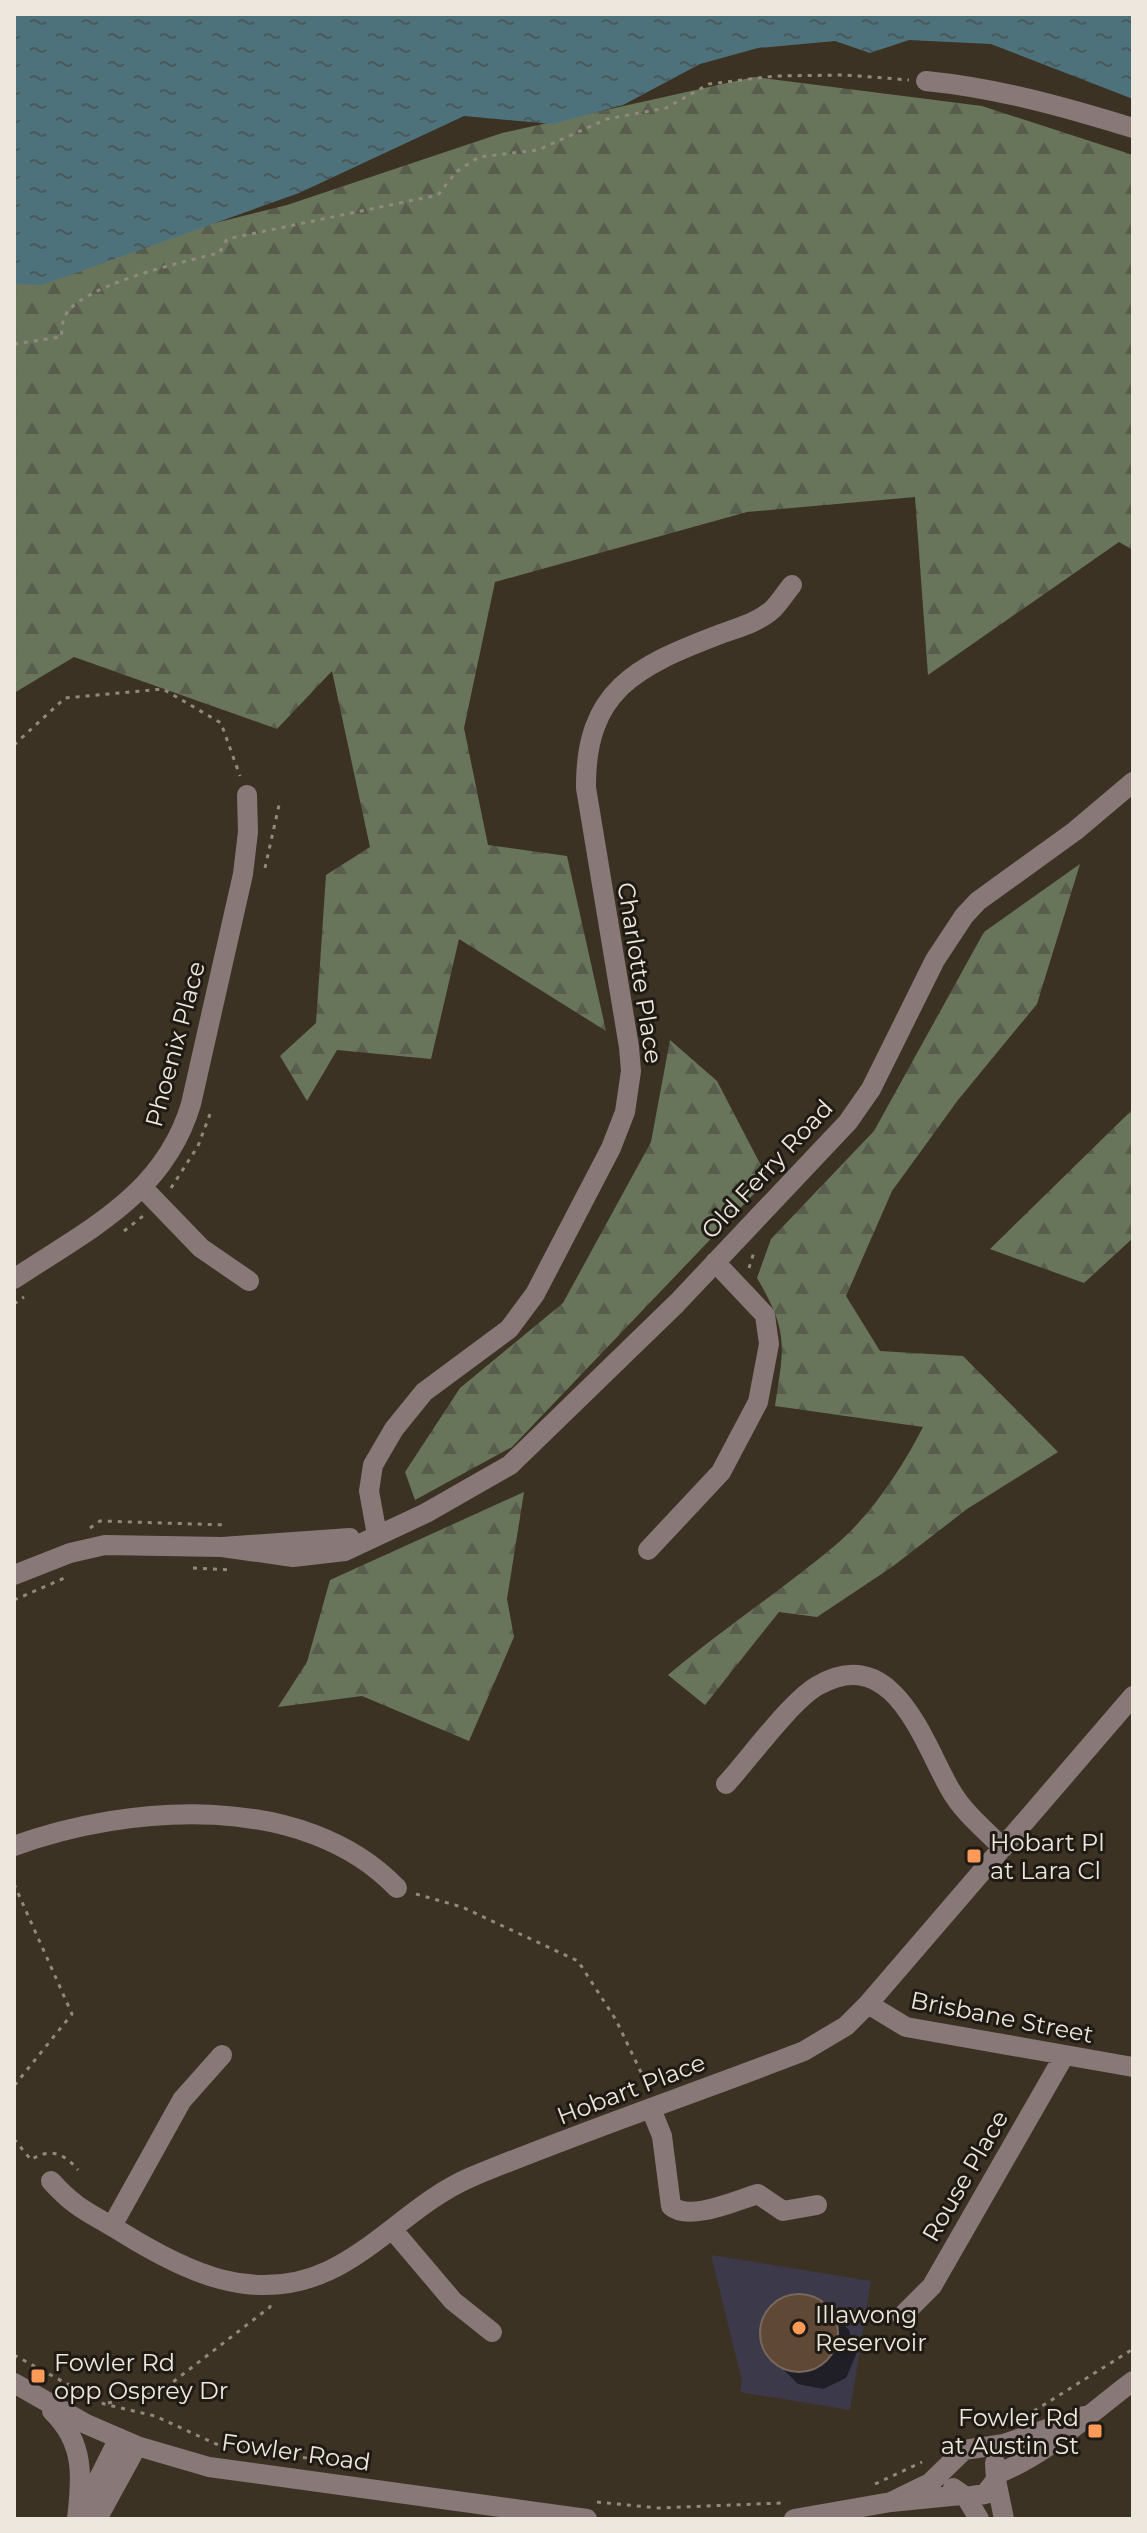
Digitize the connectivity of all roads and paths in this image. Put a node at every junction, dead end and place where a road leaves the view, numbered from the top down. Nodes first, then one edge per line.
1 (926, 81) joint
2 (1133, 128) edge
3 (14, 344) edge
4 (792, 585) dead end
5 (14, 745) edge
6 (1133, 782) edge
7 (247, 795) joint
8 (144, 1189) junction
9 (757, 1241) dead end
10 (715, 1262) junction
11 (14, 1279) edge
12 (249, 1281) dead end
13 (737, 1282) junction
14 (377, 1535) junction
15 (648, 1550) dead end
16 (184, 1566) dead end
17 (242, 1571) dead end
18 (74, 1572) dead end
19 (14, 1575) edge
20 (14, 1600) edge
21 (1133, 1696) edge
22 (726, 1784) dead end
23 (14, 1846) edge
24 (1003, 1848) junction
25 (14, 1884) edge
26 (397, 1888) joint
27 (868, 2004) junction
28 (222, 2055) dead end
29 (1064, 2056) junction
30 (1133, 2067) edge
31 (14, 2086) edge
32 (654, 2108) junction
33 (14, 2139) edge
34 (78, 2170) dead end
35 (51, 2181) dead end
36 (817, 2205) dead end
37 (112, 2226) junction
38 (392, 2229) junction
39 (270, 2285) junction
40 (902, 2316) dead end
41 (492, 2332) dead end
42 (1133, 2349) edge
43 (14, 2355) edge
44 (1133, 2381) edge
45 (14, 2383) edge
46 (43, 2403) junction
47 (104, 2404) junction
48 (1084, 2416) junction
49 (1026, 2417) dead end
50 (128, 2442) junction
51 (977, 2449) junction
52 (925, 2460) dead end
53 (951, 2462) junction
54 (365, 2467) dead end
55 (997, 2477) junction
56 (865, 2487) dead end
57 (964, 2496) junction
58 (891, 2502) junction
59 (588, 2510) edge
60 (790, 2511) edge
61 (78, 2519) edge
62 (97, 2519) edge
63 (979, 2519) edge
64 (1004, 2519) edge

1 - 2 street
1 - 3 path
4 - 14 street, Charlotte Place
5 - 7 path
6 - 10 street, Old Ferry Road
7 - 8 street, Phoenix Place
8 - 11 street, Phoenix Place
8 - 12 street
9 - 13 path
10 - 13 street
10 - 14 street, Old Ferry Road
13 - 15 street
14 - 19 street, Old Ferry Road
16 - 17 path
18 - 20 path
21 - 24 street, Hobart Place
22 - 24 street
23 - 26 street
24 - 27 street, Hobart Place
25 - 31 path
26 - 32 path
27 - 29 street, Brisbane Street
27 - 32 street, Hobart Place
28 - 37 street
29 - 30 street, Brisbane Street
29 - 40 street, Rouse Place
32 - 36 street
32 - 38 street, Hobart Place
33 - 34 path
35 - 37 street, Hobart Place
37 - 39 street, Hobart Place
38 - 39 street, Hobart Place
38 - 41 street
39 - 47 path
42 - 49 path
43 - 47 path
44 - 48 street
45 - 46 street, Fowler Road
46 - 50 street, Fowler Road
46 - 61 street
47 - 54 path
48 - 51 street
48 - 55 street
50 - 59 street, Fowler Road
50 - 61 street
50 - 62 street
51 - 53 street
51 - 55 street
52 - 56 path
53 - 57 street
53 - 58 street
55 - 57 street
55 - 64 street
57 - 58 street
57 - 63 street
58 - 60 street
59 - 60 path

